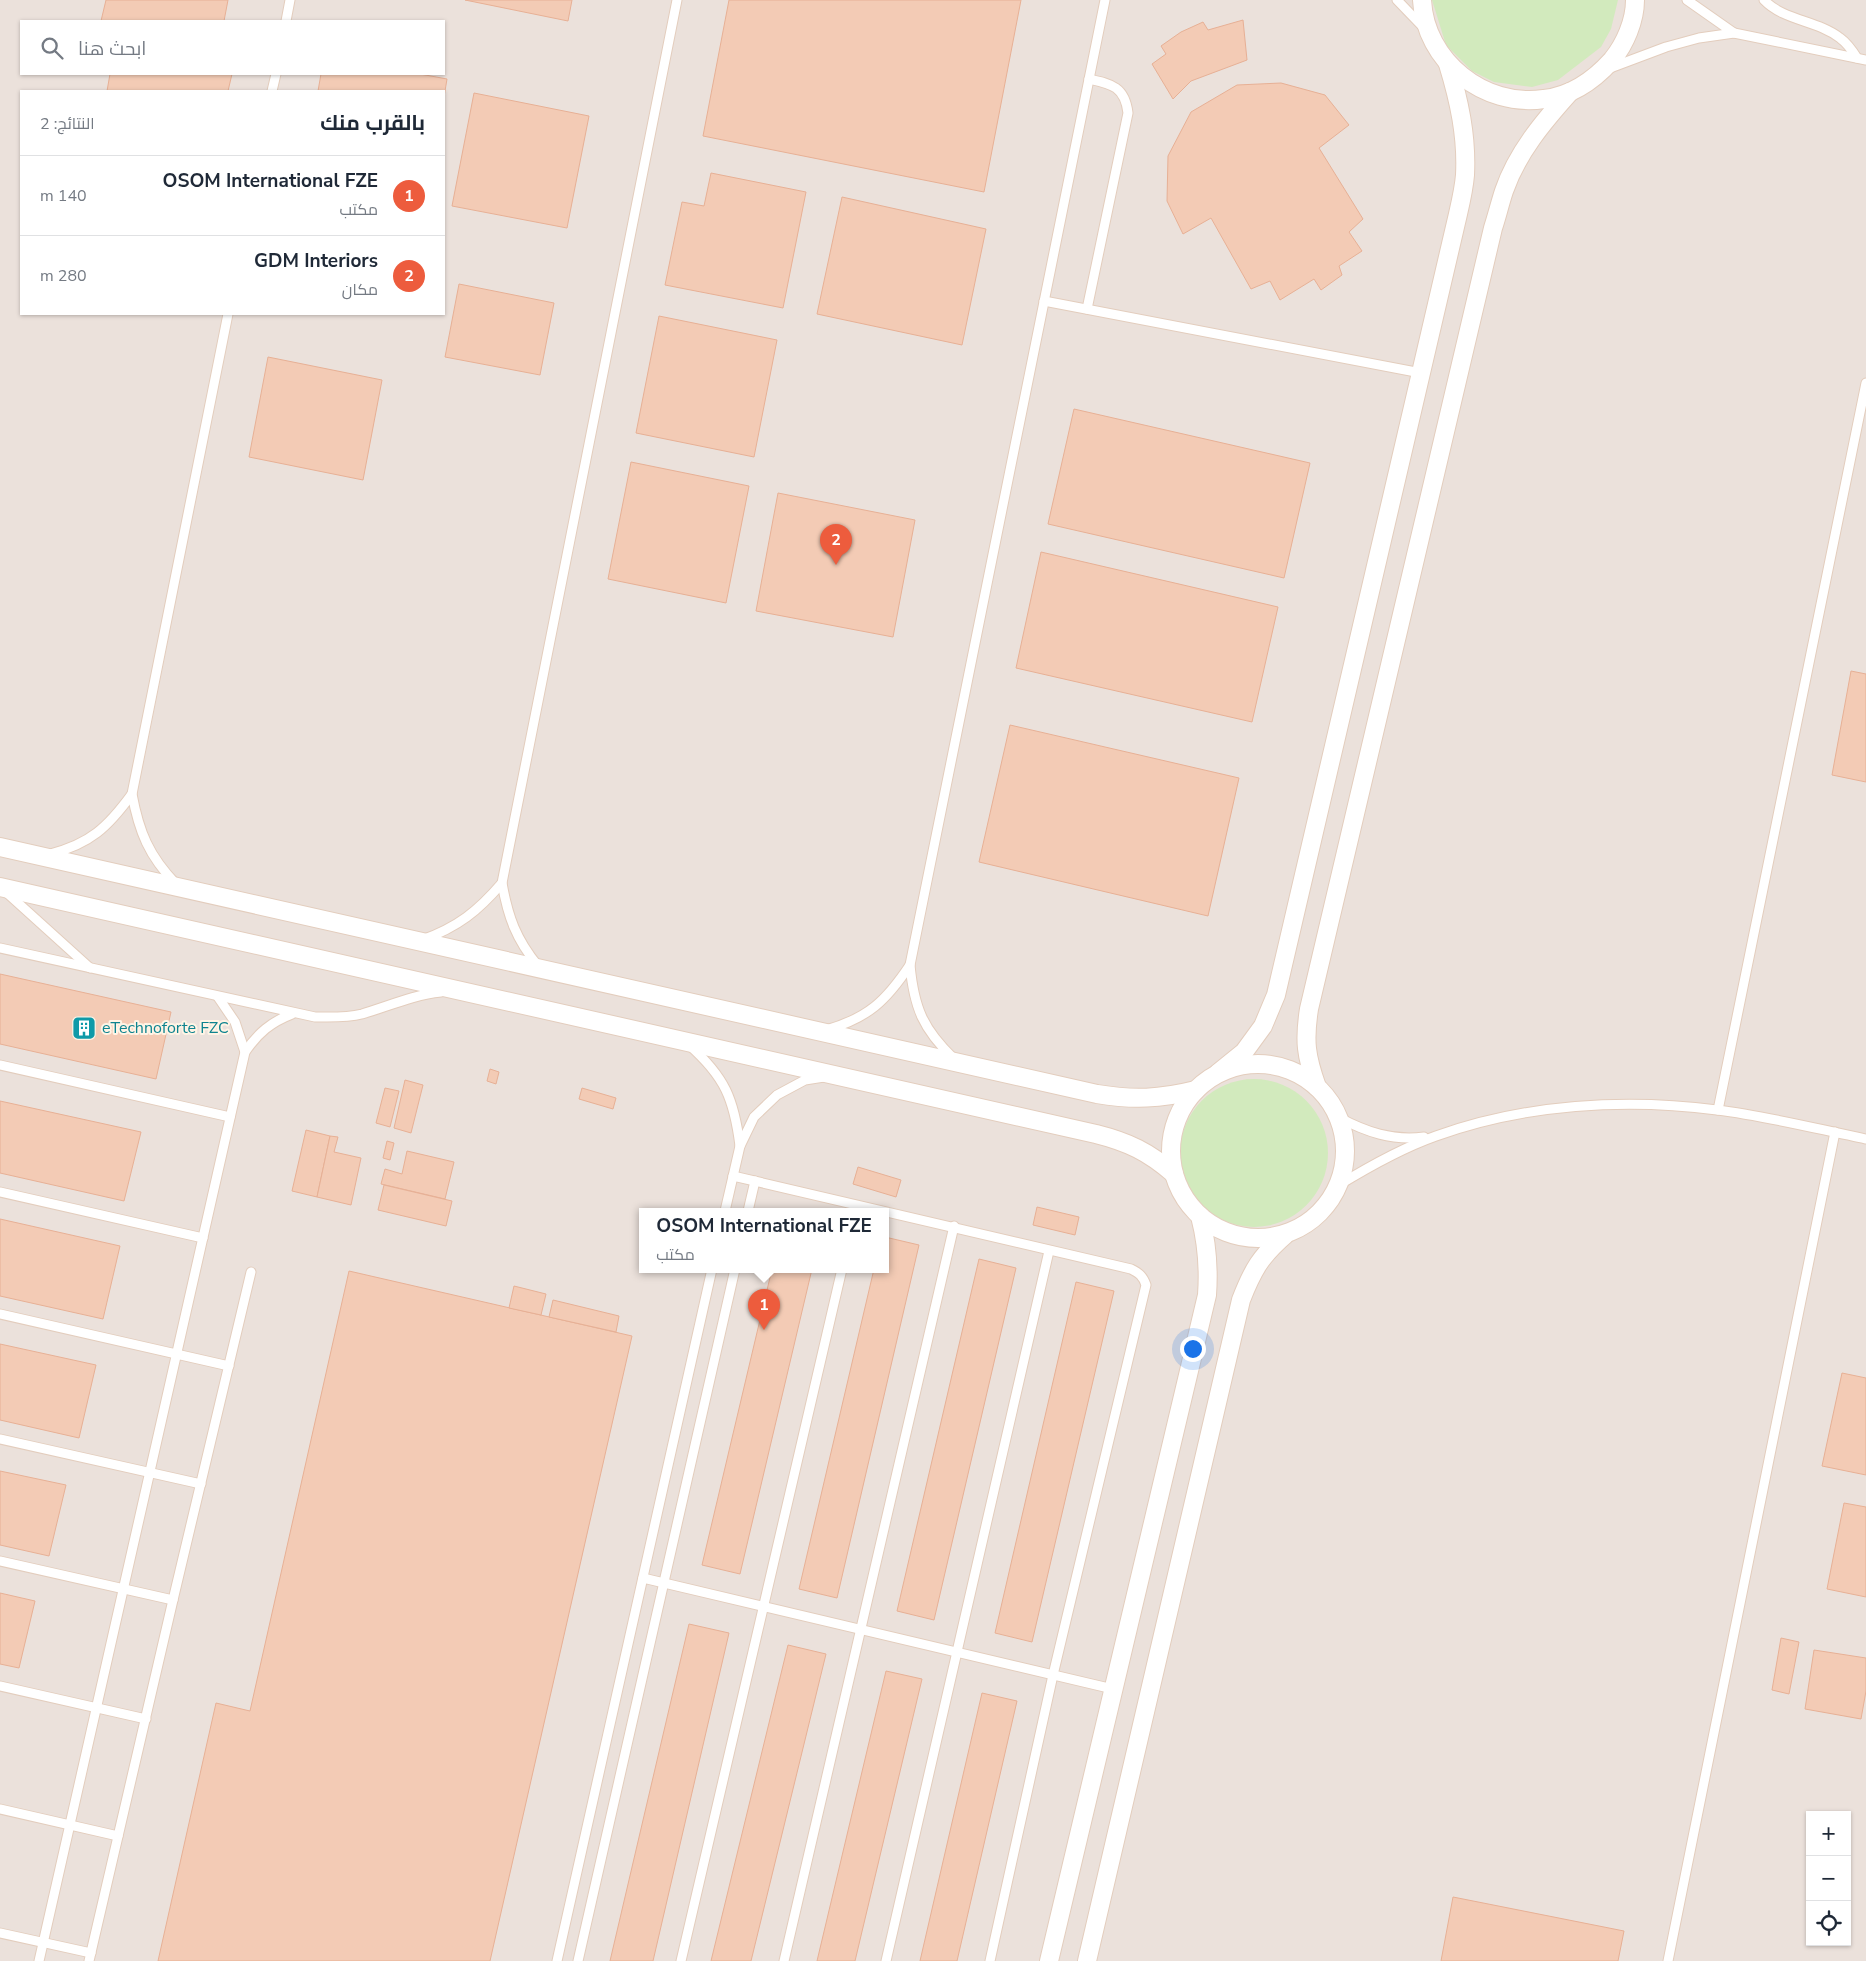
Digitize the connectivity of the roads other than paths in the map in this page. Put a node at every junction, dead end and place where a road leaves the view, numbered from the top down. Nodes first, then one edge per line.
1 (290, 0) edge
2 (677, 0) edge
3 (1105, 0) edge
4 (1398, 0) edge
5 (1422, 0) edge
6 (1635, 0) edge
7 (1687, 0) edge
8 (1764, 0) edge
9 (286, 20) edge
10 (1734, 33) junction
11 (1429, 34) junction
12 (1862, 59) edge
13 (1448, 64) junction
14 (1601, 72) junction
15 (276, 75) edge
16 (1089, 79) junction
17 (272, 90) edge
18 (1570, 92) junction
19 (1044, 301) junction
20 (1087, 309) junction
21 (228, 315) edge
22 (1421, 373) junction
23 (1866, 383) edge
24 (132, 794) junction
25 (0, 847) edge
26 (42, 857) junction
27 (502, 883) junction
28 (1, 887) edge
29 (179, 888) junction
30 (418, 941) junction
31 (0, 948) edge
32 (910, 965) junction
33 (91, 968) junction
34 (541, 969) junction
35 (459, 990) junction
36 (218, 997) junction
37 (292, 1014) junction
38 (818, 1032) junction
39 (683, 1040) junction
40 (245, 1052) junction
41 (959, 1063) junction
42 (0, 1065) edge
43 (1218, 1073) junction
44 (837, 1075) junction
45 (1317, 1087) junction
46 (1196, 1090) junction
47 (1718, 1110) junction
48 (230, 1117) junction
49 (1338, 1117) junction
50 (1835, 1132) junction
51 (1437, 1136) junction
52 (1866, 1139) edge
53 (740, 1146) junction
54 (1174, 1174) junction
55 (733, 1176) junction
56 (755, 1181) junction
57 (1339, 1185) junction
58 (0, 1192) edge
59 (726, 1208) edge
60 (749, 1208) edge
61 (857, 1208) edge
62 (889, 1214) edge
63 (1200, 1216) junction
64 (954, 1226) junction
65 (1285, 1235) junction
66 (203, 1238) junction
67 (1050, 1250) junction
68 (252, 1272) dead end
69 (711, 1273) edge
70 (734, 1273) edge
71 (841, 1273) edge
72 (0, 1314) edge
73 (177, 1354) junction
74 (229, 1366) junction
75 (0, 1439) edge
76 (150, 1473) junction
77 (202, 1484) junction
78 (0, 1562) edge
79 (642, 1578) junction
80 (663, 1583) junction
81 (124, 1589) junction
82 (172, 1600) junction
83 (764, 1607) junction
84 (861, 1630) junction
85 (957, 1652) junction
86 (1052, 1675) junction
87 (0, 1686) edge
88 (1113, 1690) junction
89 (97, 1708) junction
90 (146, 1719) junction
91 (0, 1810) edge
92 (70, 1825) junction
93 (118, 1836) junction
94 (0, 1933) edge
95 (44, 1943) junction
96 (90, 1957) edge
97 (40, 1961) edge
98 (557, 1961) edge
99 (578, 1961) edge
100 (681, 1961) edge
101 (784, 1961) edge
102 (886, 1961) edge
103 (990, 1961) edge
104 (1049, 1961) edge
105 (1087, 1961) edge
106 (1668, 1961) edge

1 - 9 lane
2 - 27 lane
3 - 16 lane
4 - 11 lane
5 - 11 street
6 - 14 street
7 - 10 lane
8 - 12 lane
10 - 12 lane
10 - 14 lane
11 - 13 street
13 - 18 street
13 - 22 street
14 - 18 street
15 - 17 lane
16 - 19 lane
16 - 20 lane
18 - 45 street
19 - 20 lane
19 - 32 lane
20 - 22 lane
21 - 24 lane
22 - 43 street
23 - 47 lane
24 - 26 lane
24 - 29 lane
25 - 26 street
26 - 29 street
27 - 30 lane
27 - 34 lane
28 - 33 lane
28 - 35 street
29 - 30 street
30 - 34 street
31 - 33 lane
32 - 38 lane
32 - 41 lane
33 - 36 lane
34 - 38 street
35 - 37 lane
35 - 39 street
36 - 37 lane
36 - 40 lane
37 - 40 lane
38 - 41 street
39 - 44 street
39 - 53 lane
40 - 48 lane
41 - 46 street
42 - 48 lane
43 - 45 street
43 - 46 street
44 - 53 lane
44 - 54 street
45 - 49 street
46 - 54 street
47 - 50 lane
47 - 51 lane
48 - 66 lane
49 - 51 lane
49 - 57 street
50 - 52 lane
50 - 106 lane
51 - 57 lane
53 - 55 lane
54 - 63 street
55 - 56 lane
55 - 59 lane
56 - 60 lane
56 - 61 lane
57 - 65 street
58 - 66 lane
62 - 64 lane
63 - 65 street
63 - 88 street
64 - 67 lane
64 - 84 lane
65 - 105 street
66 - 73 lane
67 - 85 lane
67 - 86 lane
68 - 74 lane
69 - 79 lane
70 - 80 lane
71 - 83 lane
72 - 73 lane
73 - 74 lane
73 - 76 lane
74 - 77 lane
75 - 76 lane
76 - 77 lane
76 - 81 lane
77 - 82 lane
78 - 81 lane
79 - 80 lane
79 - 98 lane
80 - 83 lane
80 - 99 lane
81 - 82 lane
81 - 89 lane
82 - 90 lane
83 - 84 lane
83 - 100 lane
84 - 85 lane
84 - 101 lane
85 - 86 lane
85 - 102 lane
86 - 88 lane
86 - 103 lane
87 - 89 lane
88 - 104 street
89 - 90 lane
89 - 92 lane
90 - 93 lane
91 - 92 lane
92 - 93 lane
92 - 95 lane
93 - 96 lane
94 - 95 lane
95 - 96 lane
95 - 97 lane

